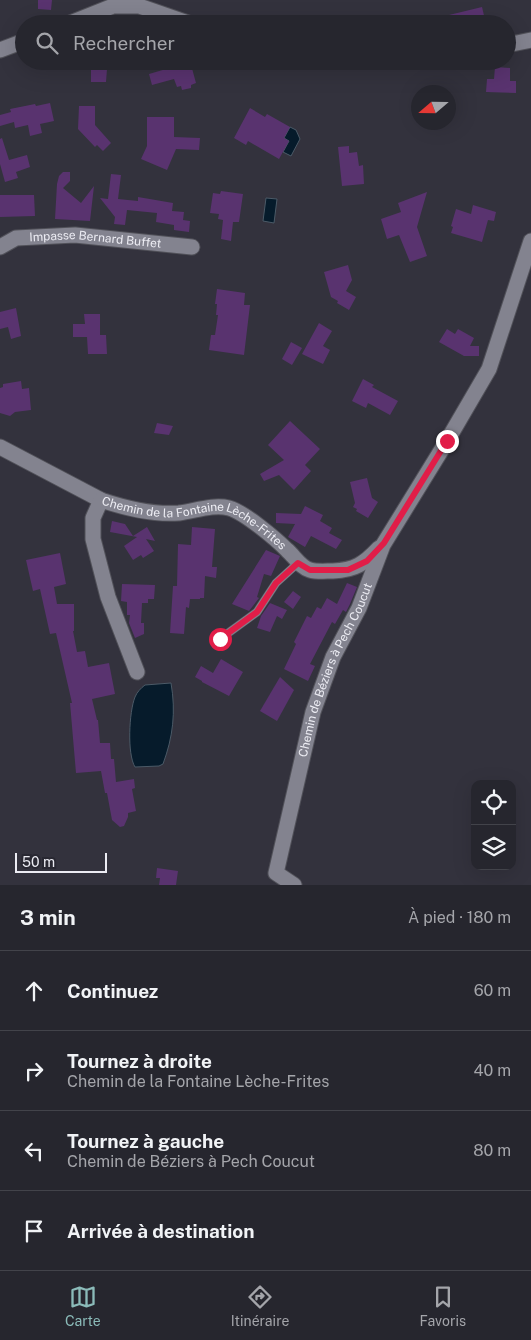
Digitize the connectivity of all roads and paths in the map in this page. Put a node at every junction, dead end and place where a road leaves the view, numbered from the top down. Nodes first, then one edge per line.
1 (90, 15) edge
2 (165, 15) edge
3 (531, 40) edge
4 (516, 43) edge
5 (15, 44) edge
6 (0, 50) edge
7 (531, 242) edge
8 (0, 247) edge
9 (192, 247) dead end
10 (0, 447) edge
11 (100, 500) junction
12 (383, 545) junction
13 (298, 563) junction
14 (220, 639) dead end
15 (137, 672) dead end
16 (294, 885) edge

1 - 2 street
3 - 4 street
5 - 6 street
7 - 12 street, Chemin de Béziers à Pech Coucut
8 - 9 street, Impasse Bernard Buffet
10 - 11 street, Chemin de la Fontaine Lèche-Frites
11 - 13 street, Chemin de la Fontaine Lèche-Frites
11 - 15 street
12 - 13 street, Chemin de la Fontaine Lèche-Frites
12 - 16 street, Chemin de Béziers à Pech Coucut
13 - 14 lane

